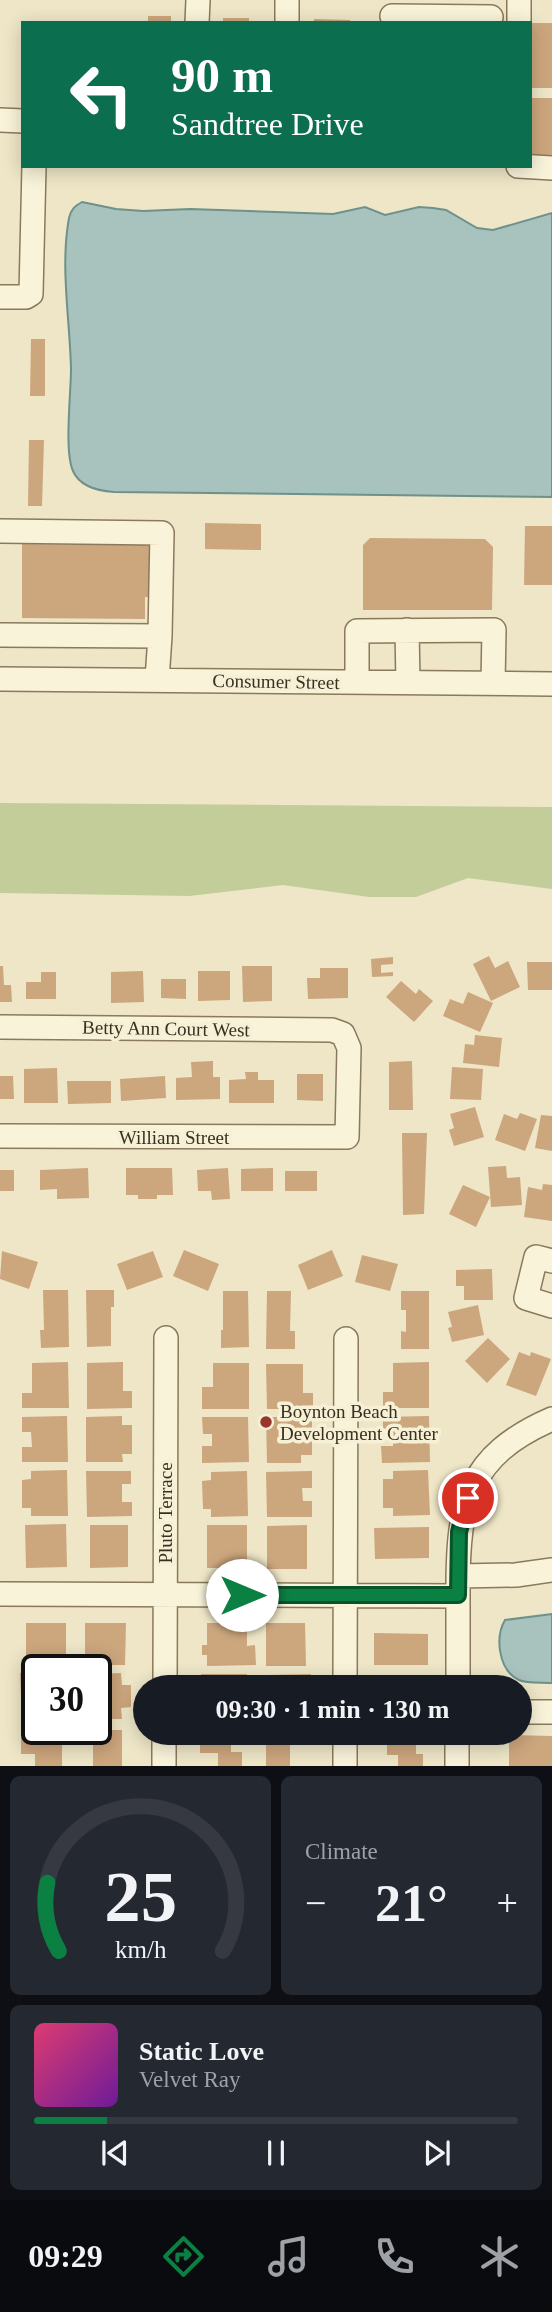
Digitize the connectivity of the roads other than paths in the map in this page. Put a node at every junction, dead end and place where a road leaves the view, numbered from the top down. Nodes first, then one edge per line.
1 (198, 0) edge
2 (287, 0) edge
3 (519, 0) edge
4 (533, 0) edge
5 (392, 13) edge
6 (491, 17) dead end
7 (197, 21) edge
8 (287, 21) edge
9 (519, 21) edge
10 (0, 120) edge
11 (21, 121) edge
12 (532, 166) edge
13 (552, 167) edge
14 (34, 168) edge
15 (0, 297) edge
16 (0, 531) edge
17 (407, 630) junction
18 (0, 635) edge
19 (160, 636) junction
20 (0, 678) edge
21 (157, 680) junction
22 (357, 682) junction
23 (408, 682) junction
24 (493, 683) junction
25 (552, 684) edge
26 (0, 1027) edge
27 (0, 1136) edge
28 (347, 1137) joint
29 (552, 1261) edge
30 (552, 1306) edge
31 (166, 1338) dead end
32 (346, 1339) dead end
33 (552, 1419) edge
34 (552, 1570) edge
35 (458, 1586) junction
36 (0, 1594) edge
37 (165, 1594) junction
38 (345, 1595) junction
39 (165, 1675) edge
40 (345, 1675) edge
41 (457, 1675) edge
42 (532, 1712) edge
43 (552, 1712) edge
44 (164, 1745) edge
45 (345, 1745) edge
46 (457, 1745) edge
47 (164, 1766) edge
48 (345, 1766) edge
49 (457, 1766) edge

1 - 7 street
2 - 8 street
3 - 4 street
3 - 9 street
5 - 6 street
10 - 11 street
12 - 13 street
14 - 15 street
16 - 19 street
17 - 22 street
17 - 23 street
17 - 24 street
18 - 19 street
19 - 21 street
20 - 21 street, Consumer Street
21 - 22 street, Consumer Street
22 - 23 street, Consumer Street
23 - 24 street, Consumer Street
24 - 25 street, Consumer Street
26 - 28 street, Betty Ann Court West
27 - 28 street, William Street
29 - 30 street
31 - 37 street, Pluto Terrace
32 - 38 street
33 - 35 street
34 - 35 street
35 - 38 street
35 - 41 street
36 - 37 street
37 - 38 street
37 - 39 street, Pluto Terrace
38 - 40 street
42 - 43 street
44 - 47 street
45 - 48 street
46 - 49 street

